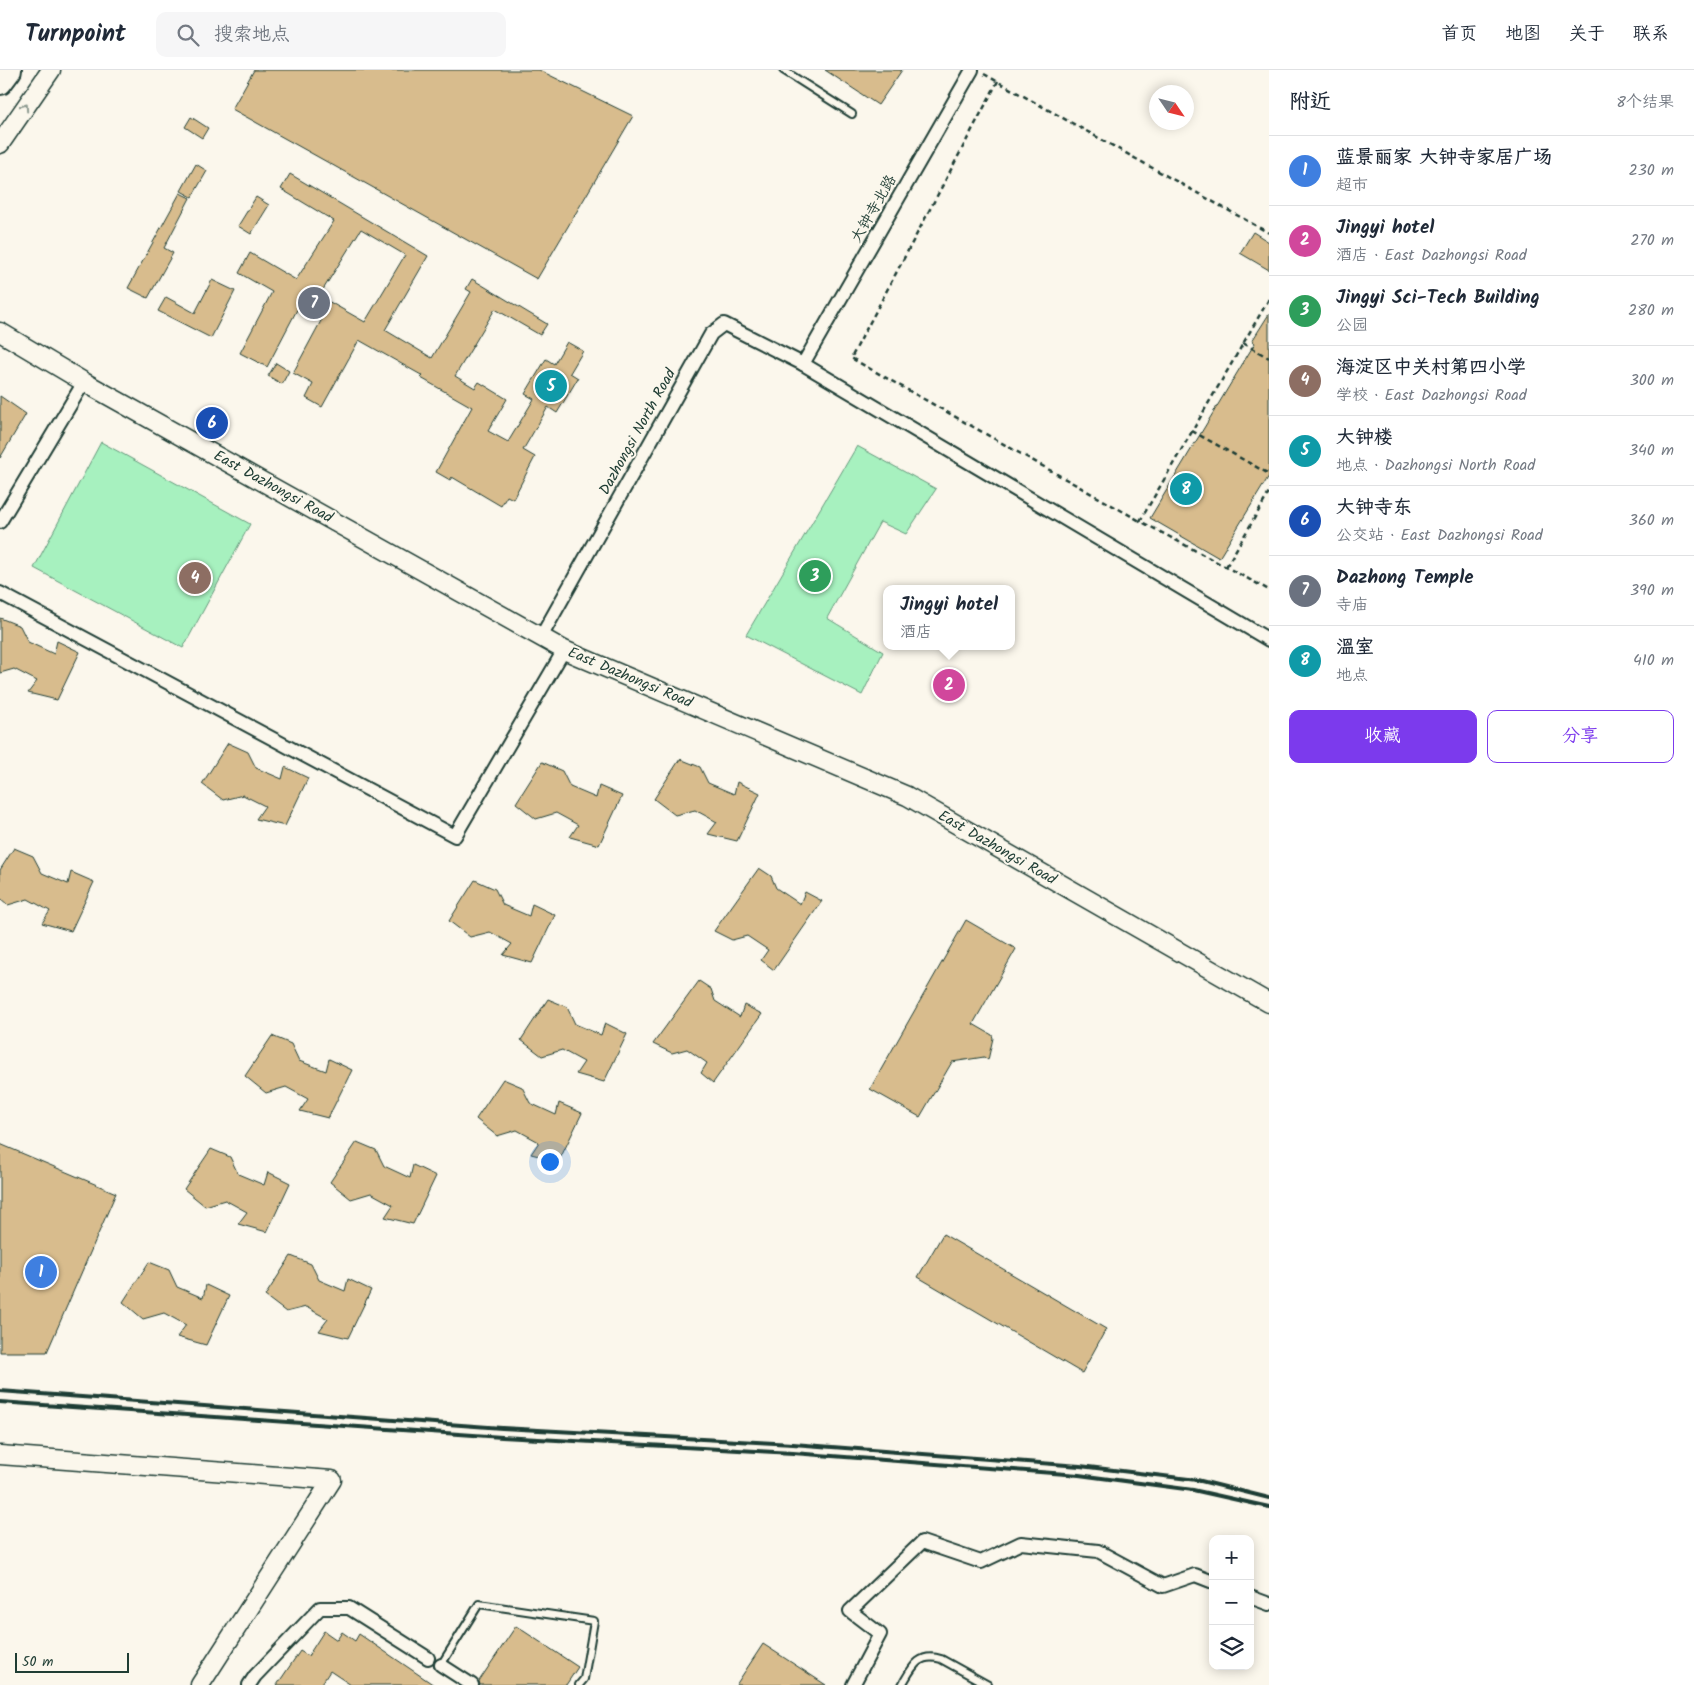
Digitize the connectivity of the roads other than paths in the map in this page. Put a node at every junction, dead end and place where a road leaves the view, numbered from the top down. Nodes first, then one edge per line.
1 (9, 70) edge
2 (51, 70) edge
3 (784, 70) edge
4 (972, 70) edge
5 (0, 82) edge
6 (852, 114) dead end
7 (5, 124) edge
8 (0, 144) edge
9 (0, 332) edge
10 (803, 364) junction
11 (84, 382) junction
12 (0, 522) edge
13 (0, 593) edge
14 (541, 637) junction
15 (1269, 640) edge
16 (564, 650) junction
17 (1269, 1003) edge
18 (0, 1455) edge
19 (1209, 1580) edge
20 (1254, 1598) edge
21 (1269, 1604) edge
22 (428, 1658) dead end
23 (440, 1665) joint
24 (200, 1685) edge
25 (249, 1685) edge
26 (472, 1685) edge
27 (579, 1685) edge
28 (853, 1685) edge
29 (902, 1685) edge
30 (988, 1685) edge

1 - 5 highway
7 -> 2 street
3 - 6 lane
4 - 10 street, 大钟寺北路
7 - 8 street
9 - 11 street, East Dazhongsi Road
10 - 14 street, Dazhongsi North Road
10 - 15 street
11 - 12 street
11 - 14 street, East Dazhongsi Road
13 - 16 street
14 - 16 street, East Dazhongsi Road
16 - 17 street, East Dazhongsi Road
18 - 24 street
19 - 28 street
20 - 21 street
22 - 25 street
23 - 26 street
23 - 27 lane
29 - 30 lane

